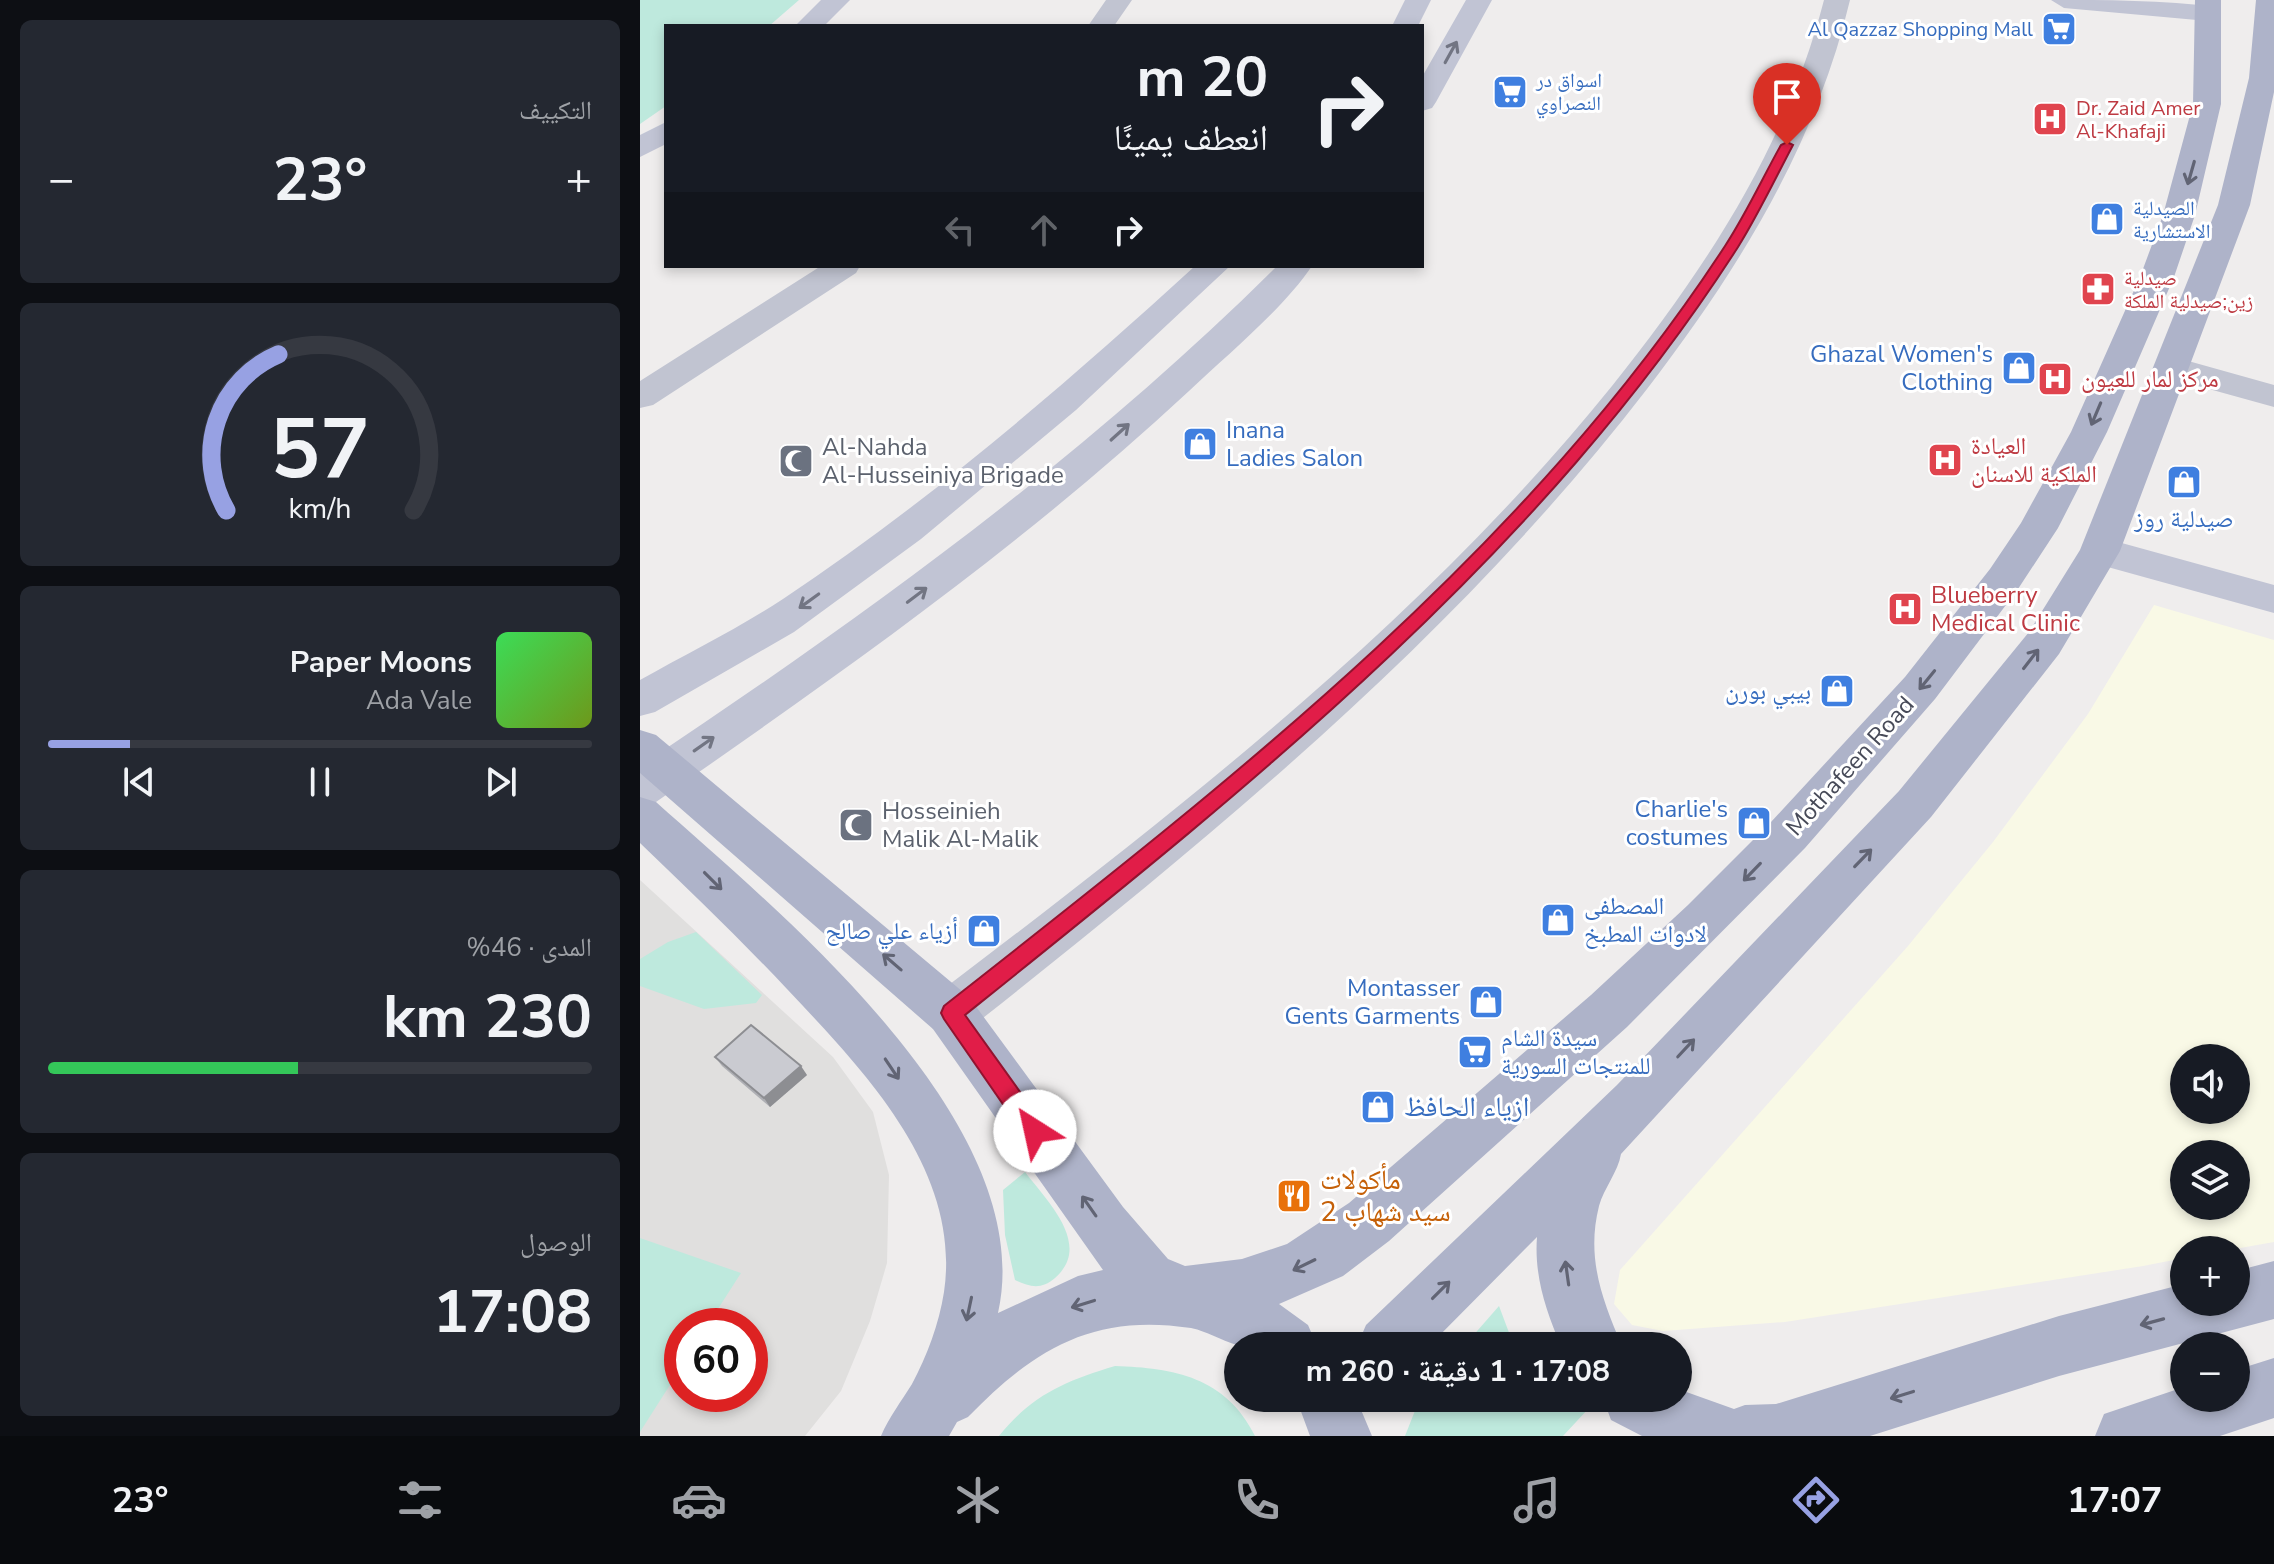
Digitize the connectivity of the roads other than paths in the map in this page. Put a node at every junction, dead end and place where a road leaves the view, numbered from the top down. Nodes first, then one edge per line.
1 (837, 0) edge
2 (1119, 0) edge
3 (1418, 0) edge
4 (1479, 0) edge
5 (1837, 0) edge
6 (2064, 0) edge
7 (2249, 6) edge
8 (810, 24) edge
9 (1102, 24) edge
10 (1406, 24) edge
11 (1424, 98) edge
12 (664, 132) edge
13 (640, 148) edge
14 (841, 268) edge
15 (1212, 268) edge
16 (1294, 268) edge
17 (1151, 326) junction
18 (1213, 349) junction
19 (2174, 368) junction
20 (2274, 396) edge
21 (640, 397) edge
22 (2100, 551) junction
23 (2274, 599) edge
24 (640, 700) edge
25 (649, 769) edge
26 (640, 815) edge
27 (951, 1013) junction
28 (1636, 1102) junction
29 (2274, 1290) edge
30 (1184, 1295) junction
31 (2250, 1296) edge
32 (2174, 1316) edge
33 (1267, 1332) edge
34 (1401, 1332) edge
35 (1584, 1332) edge
36 (2274, 1388) edge
37 (1332, 1412) edge
38 (1349, 1412) edge
39 (1659, 1412) edge
40 (1820, 1424) edge
41 (917, 1432) edge
42 (1343, 1436) edge
43 (1724, 1436) edge
44 (1745, 1436) edge
45 (2126, 1436) edge

1 - 8 street
2 - 9 street
3 - 10 street
11 -> 4 street
5 - 27 street
6 - 7 street
7 - 19 main road
7 -> 30 main road, Mothafeen Road
12 - 13 street
14 - 21 street
15 - 17 street
16 - 18 street
17 - 18 street
17 -> 24 street
25 -> 18 street
19 - 20 street
19 - 22 main road
22 - 23 street
28 -> 22 main road
27 -> 25 main road
26 -> 41 main road
30 -> 27 main road
34 -> 28 main road
35 -> 28 main road
29 - 31 main road
30 - 33 main road
30 -> 41 main road
32 -> 40 main road
36 - 45 main road
37 - 42 main road
38 - 42 main road
39 - 43 main road
40 - 44 main road

